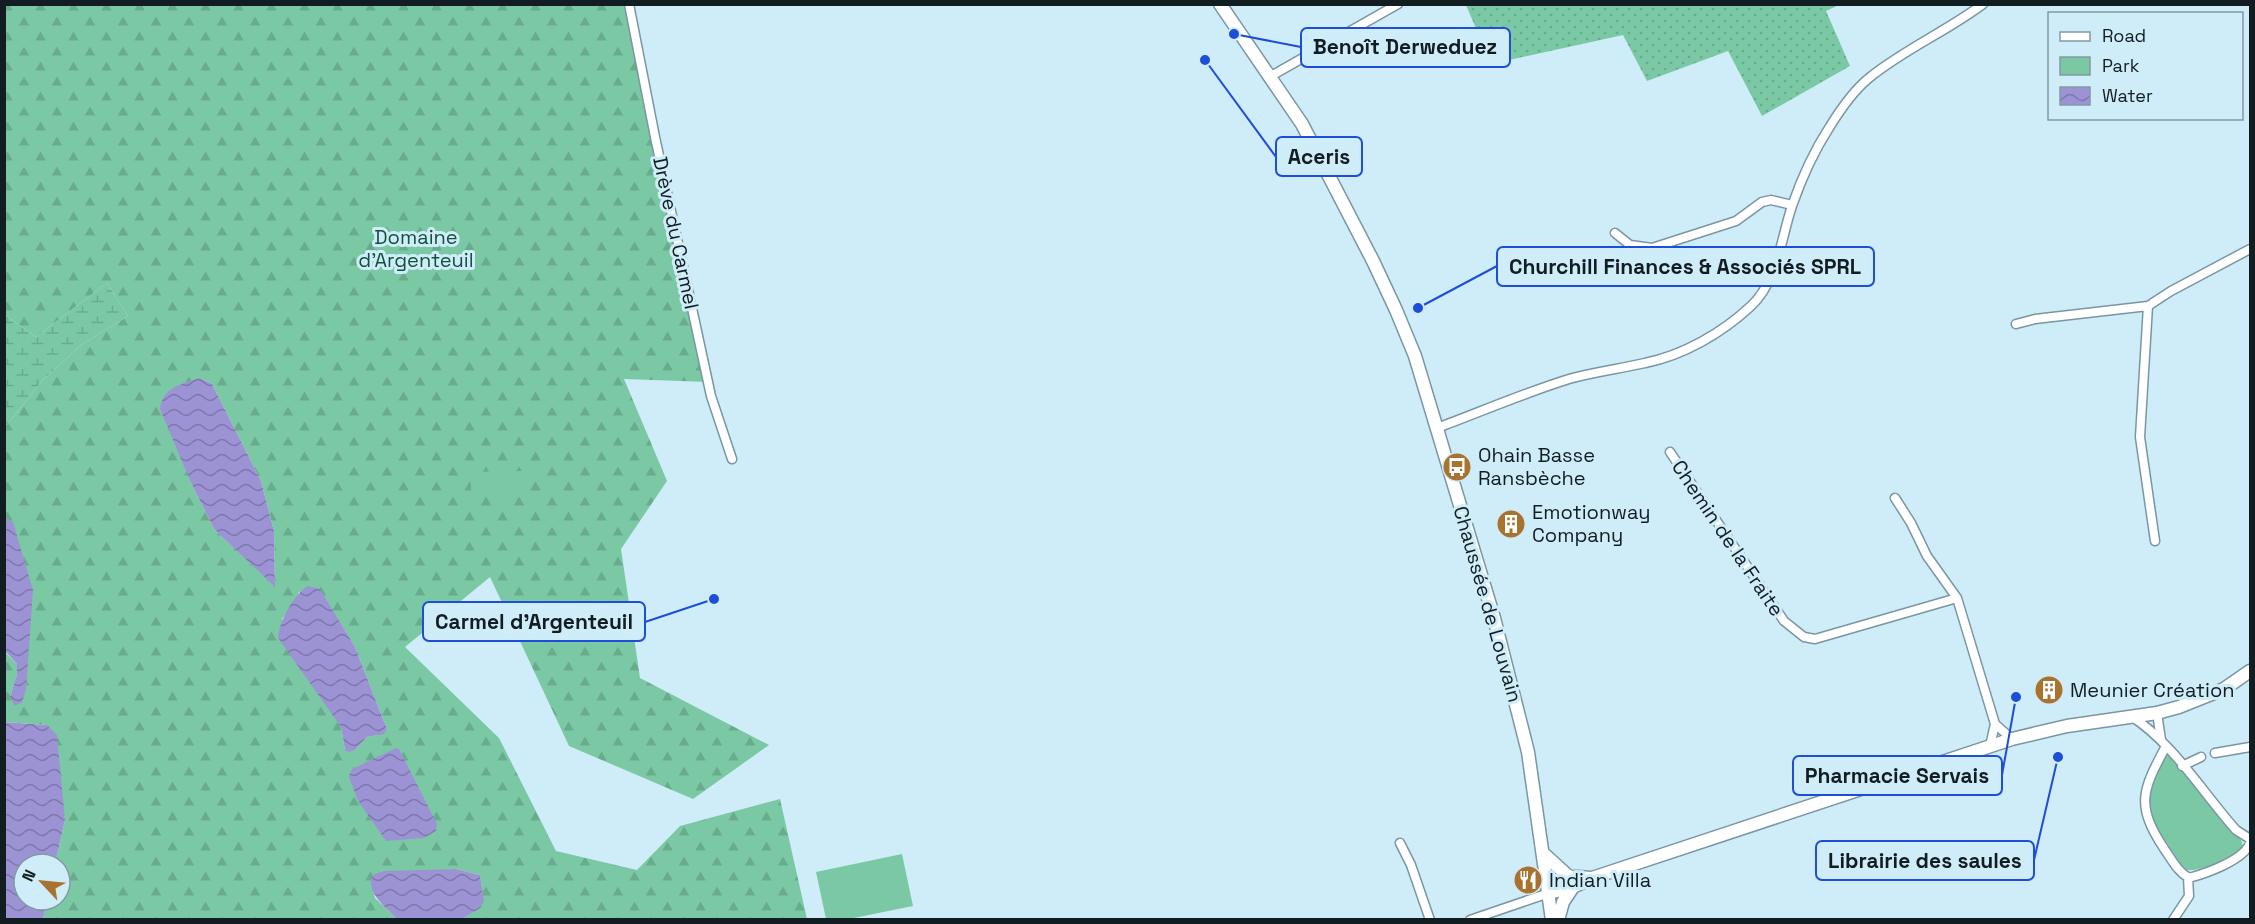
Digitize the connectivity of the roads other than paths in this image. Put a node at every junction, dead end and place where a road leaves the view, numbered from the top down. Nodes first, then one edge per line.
1 (629, 4) edge
2 (1220, 4) edge
3 (1398, 4) edge
4 (1983, 4) edge
5 (1271, 76) junction
6 (1792, 205) junction
7 (1615, 233) dead end
8 (2250, 249) edge
9 (2148, 306) junction
10 (2016, 324) dead end
11 (1437, 428) junction
12 (1670, 452) dead end
13 (732, 459) dead end
14 (1895, 498) dead end
15 (2155, 541) dead end
16 (1957, 598) junction
17 (2250, 671) edge
18 (2157, 712) junction
19 (2131, 716) junction
20 (1995, 724) junction
21 (2012, 739) junction
22 (2163, 743) junction
23 (1990, 746) junction
24 (2250, 747) edge
25 (2215, 753) dead end
26 (2201, 757) dead end
27 (2182, 766) junction
28 (2250, 841) edge
29 (1400, 843) dead end
30 (1544, 854) junction
31 (2188, 877) junction
32 (1570, 881) junction
33 (1549, 893) junction
34 (1430, 920) edge
35 (1470, 920) edge
36 (1552, 920) edge
37 (1558, 920) edge
38 (2173, 920) edge

1 - 13 street, Drève du Carmel
2 - 5 main road, Chaussée de Louvain
3 - 5 street
4 - 6 street
5 - 11 main road, Chaussée de Louvain
6 - 7 street
6 - 11 street
8 - 9 street
9 - 10 street
9 - 15 street
11 - 30 main road, Chaussée de Louvain
12 - 16 street, Chemin de la Fraite
14 - 16 street
16 - 20 street
17 - 18 main road
18 - 19 main road
18 - 22 street
19 - 21 main road
19 - 22 street
20 - 21 street
20 - 23 street
21 - 23 main road
22 - 27 street
22 - 31 street
23 - 32 main road
24 - 25 street
26 - 27 street
27 - 28 street
28 - 31 street
29 - 34 street
30 - 32 main road
30 - 33 main road, Chaussée de Louvain
31 - 38 street
32 - 33 main road
32 - 37 main road
33 - 35 street
33 - 36 main road, Chaussée de Louvain

